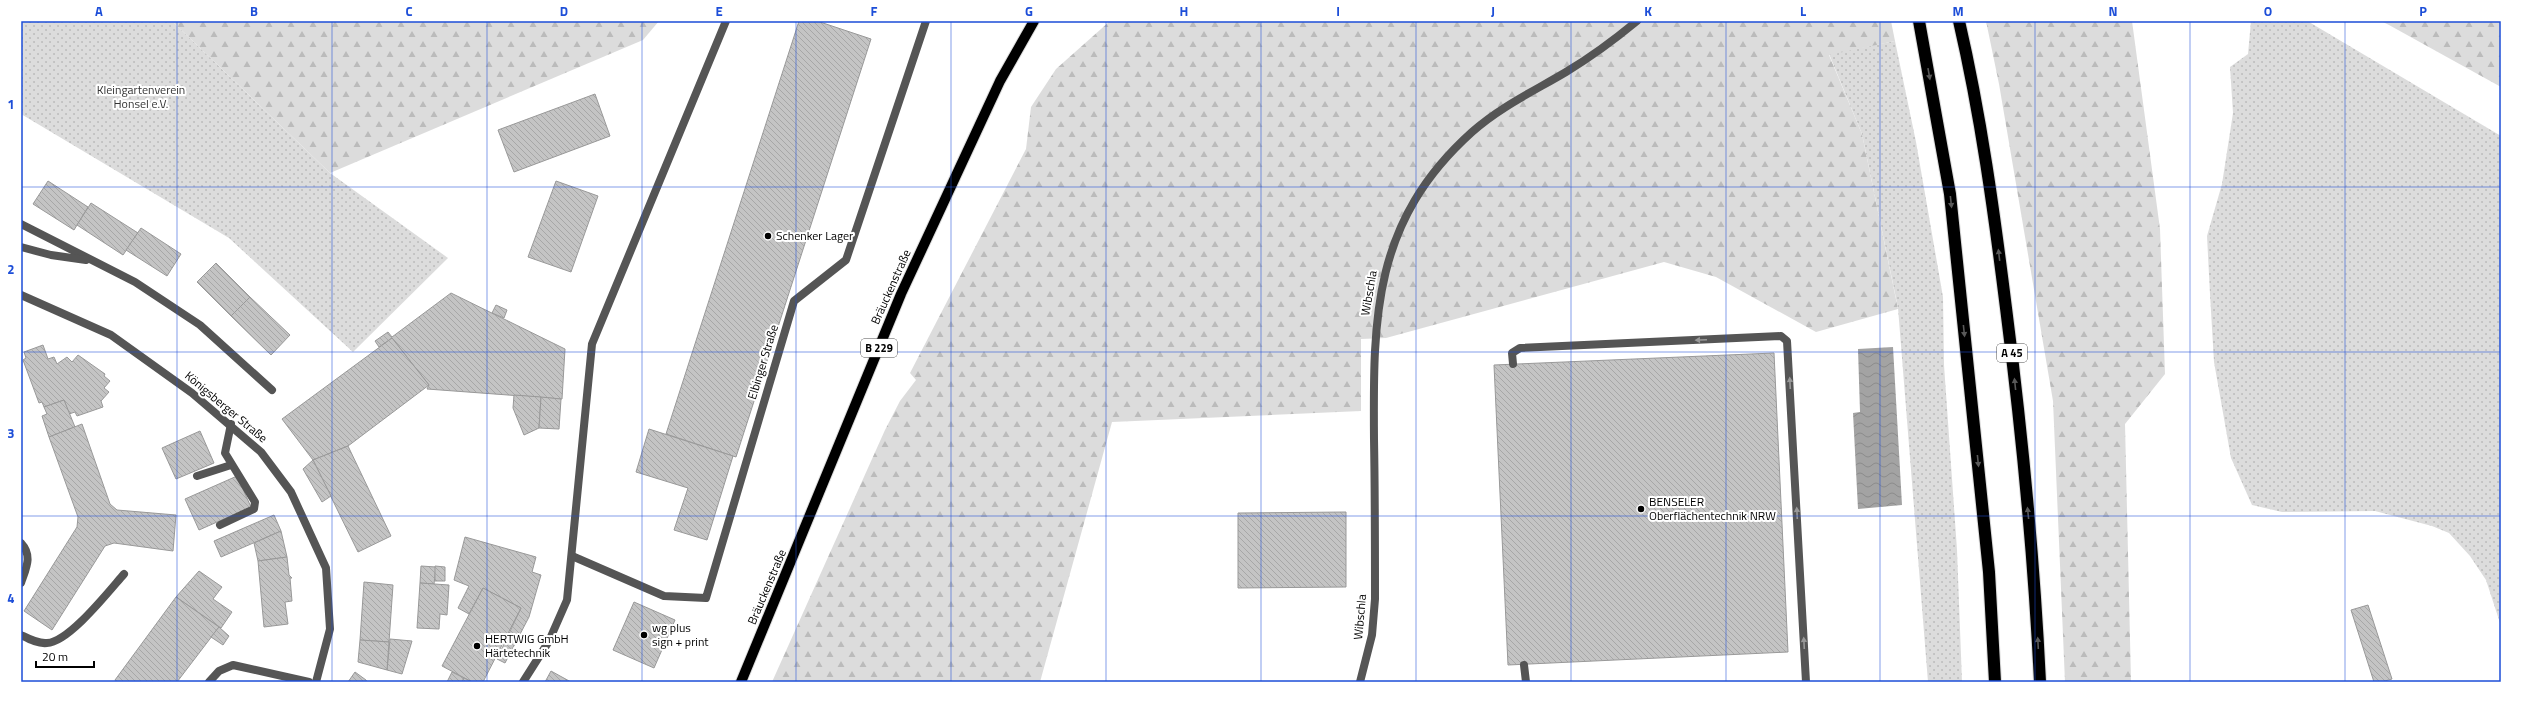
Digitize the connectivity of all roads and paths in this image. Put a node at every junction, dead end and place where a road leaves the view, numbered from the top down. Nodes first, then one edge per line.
1 (726, 21) edge
2 (926, 21) edge
3 (1034, 21) edge
4 (1637, 21) edge
5 (1919, 21) edge
6 (1960, 24) edge
7 (21, 224) edge
8 (21, 247) edge
9 (93, 261) junction
10 (21, 295) edge
11 (1513, 364) dead end
12 (272, 390) dead end
13 (231, 424) junction
14 (231, 465) junction
15 (197, 476) dead end
16 (220, 525) dead end
17 (21, 543) edge
18 (572, 556) junction
19 (124, 574) dead end
20 (21, 583) edge
21 (21, 634) edge
22 (1524, 665) dead end
23 (209, 682) edge
24 (309, 682) edge
25 (316, 682) edge
26 (523, 682) edge
27 (742, 682) edge
28 (1360, 682) edge
29 (1526, 682) edge
30 (1806, 682) edge
31 (1995, 682) edge
32 (2040, 682) edge

1 - 18 street
2 - 18 street, Elbinger Straße
3 - 27 main road, Bräuckenstraße / B 229
4 - 28 street, Wibschla
5 -> 31 highway
32 -> 6 highway, A 45
7 - 9 street
8 - 9 street
9 - 12 street
10 - 13 street, Königsberger Straße
30 -> 11 street
13 - 14 street
13 - 25 street, Königsberger Straße
14 - 15 street
14 - 16 street
17 - 20 street
18 - 26 street
19 - 21 street
22 - 29 street
23 - 24 street

